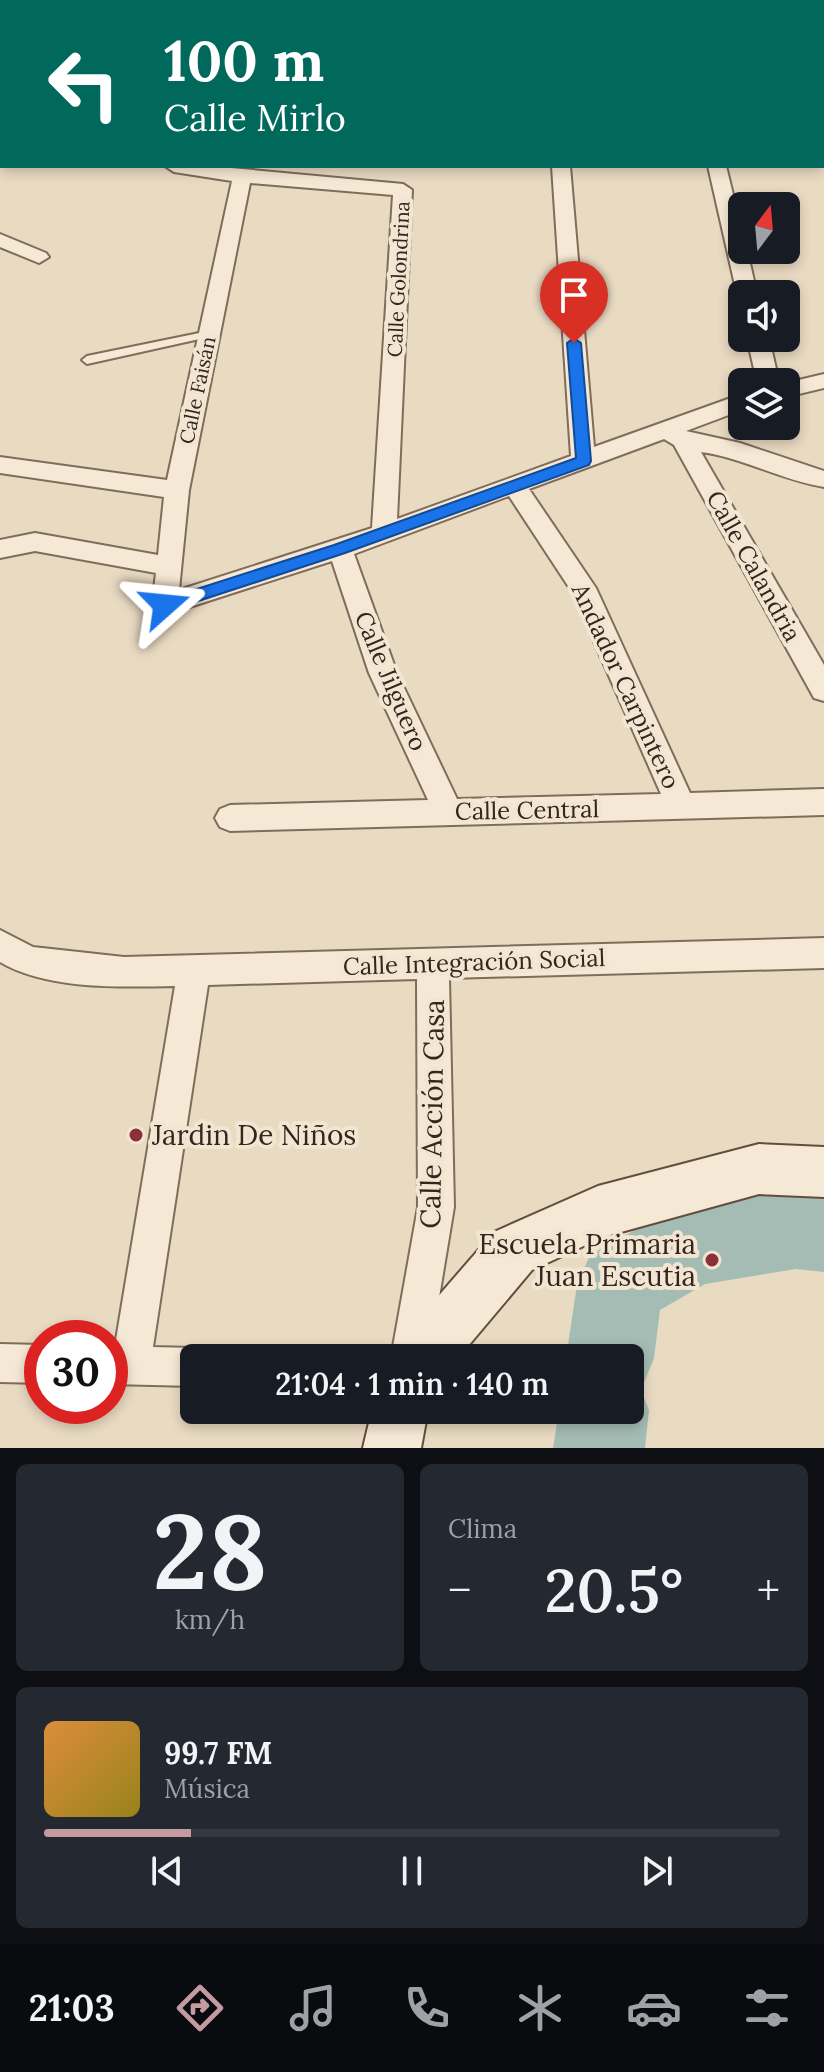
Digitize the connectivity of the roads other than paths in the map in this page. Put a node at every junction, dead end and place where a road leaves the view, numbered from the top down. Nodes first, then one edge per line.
1 (186, 168) edge
2 (561, 168) edge
3 (717, 168) edge
4 (242, 177) junction
5 (0, 240) edge
6 (39, 257) dead end
7 (744, 280) edge
8 (209, 334) junction
9 (87, 360) dead end
10 (824, 381) edge
11 (800, 387) edge
12 (728, 406) edge
13 (676, 436) junction
14 (583, 461) junction
15 (0, 465) edge
16 (824, 479) edge
17 (515, 486) junction
18 (177, 490) junction
19 (384, 530) junction
20 (0, 549) edge
21 (340, 549) junction
22 (169, 566) junction
23 (824, 690) edge
24 (824, 802) edge
25 (682, 807) junction
26 (448, 812) junction
27 (230, 818) dead end
28 (0, 945) edge
29 (824, 953) edge
30 (433, 965) junction
31 (194, 968) junction
32 (824, 1172) edge
33 (128, 1327) edge
34 (412, 1344) edge
35 (434, 1344) edge
36 (0, 1363) edge
37 (24, 1364) edge
38 (128, 1365) edge
39 (180, 1367) edge
40 (397, 1424) edge
41 (392, 1448) edge

1 - 4 street
2 - 14 street
3 - 7 street
4 - 8 street, Calle Faisán
4 - 19 street, Calle Golondrina
5 - 6 street
8 - 9 lane
8 - 18 street, Calle Faisán
10 - 11 street
12 - 13 street
13 - 14 street
13 - 16 street
13 - 23 street, Calle Calandria
14 - 17 street
15 - 18 street
17 - 19 street
17 - 25 street, Andador Carpintero
18 - 22 street, Calle Faisán
19 - 21 street
20 - 22 street
21 - 22 street, Calle Faisán
21 - 26 street, Calle Jilguero
24 - 25 street, Calle Central
25 - 26 street, Calle Central
26 - 27 street, Calle Central
28 - 31 street, Calle Integración Social
29 - 30 street, Calle Integración Social
30 - 31 street, Calle Integración Social
30 - 34 street, Calle Acción Casa
31 - 33 street
32 - 35 street
36 - 37 street
38 - 39 street
40 - 41 street

